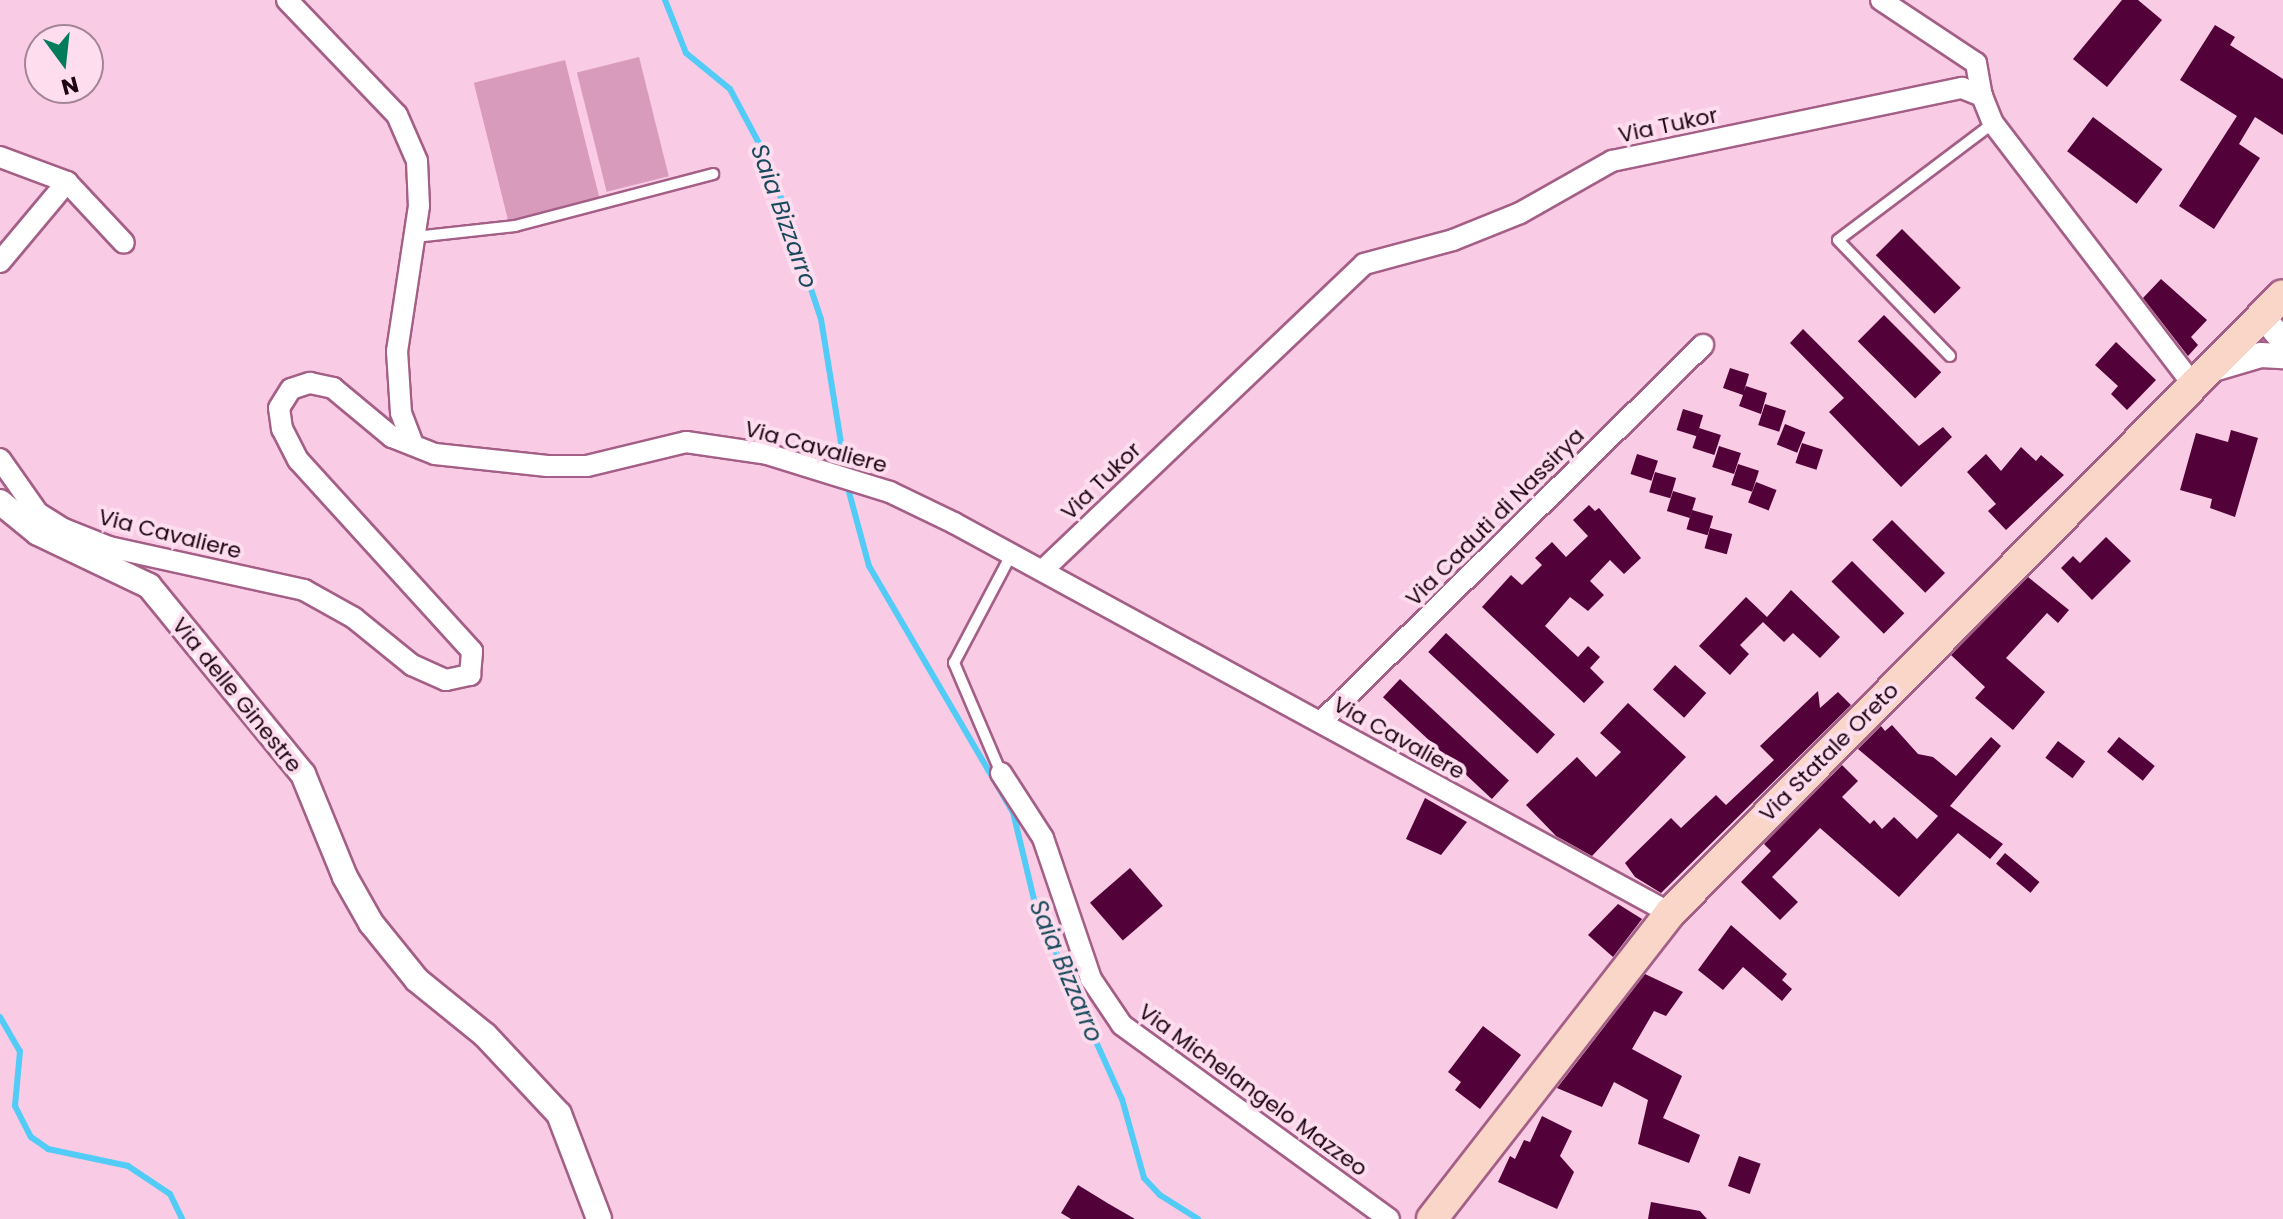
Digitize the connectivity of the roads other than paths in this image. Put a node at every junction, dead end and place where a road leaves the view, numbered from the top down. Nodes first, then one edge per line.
1 (287, 0) edge
2 (1881, 0) edge
3 (1982, 96) junction
4 (1993, 123) junction
5 (0, 157) edge
6 (713, 174) dead end
7 (67, 182) junction
8 (415, 237) junction
9 (124, 243) dead end
10 (0, 262) edge
11 (2283, 279) edge
12 (2272, 304) edge
13 (2283, 340) edge
14 (1703, 345) dead end
15 (1950, 356) dead end
16 (2283, 356) edge
17 (2202, 378) junction
18 (413, 445) junction
19 (0, 459) edge
20 (0, 502) edge
21 (1012, 553) junction
22 (1044, 569) junction
23 (1321, 722) junction
24 (1001, 773) joint
25 (1670, 913) junction
26 (599, 1219) edge
27 (1389, 1219) edge
28 (1432, 1219) edge

1 - 8 street
2 - 3 street
3 - 4 street
3 - 22 street, Via Tukor
4 - 15 lane
4 - 17 street
5 - 7 street
6 - 8 lane
7 - 9 street
7 - 10 street
8 - 18 street
11 - 12 main road, Via Statale Oreto
12 - 13 street
12 - 17 main road, Via Statale Oreto
14 - 23 street, Via Caduti di Nassirya
16 - 17 street
17 - 25 main road, Via Statale Oreto
18 - 19 street, Via Cavaliere
18 - 21 street, Via Cavaliere
20 - 26 street, Via delle Ginestre
21 - 22 street, Via Cavaliere
21 - 24 lane
22 - 23 street, Via Cavaliere
23 - 25 street, Via Cavaliere
24 - 27 street, Via Michelangelo Mazzeo
25 - 28 main road, Via Statale Oreto

